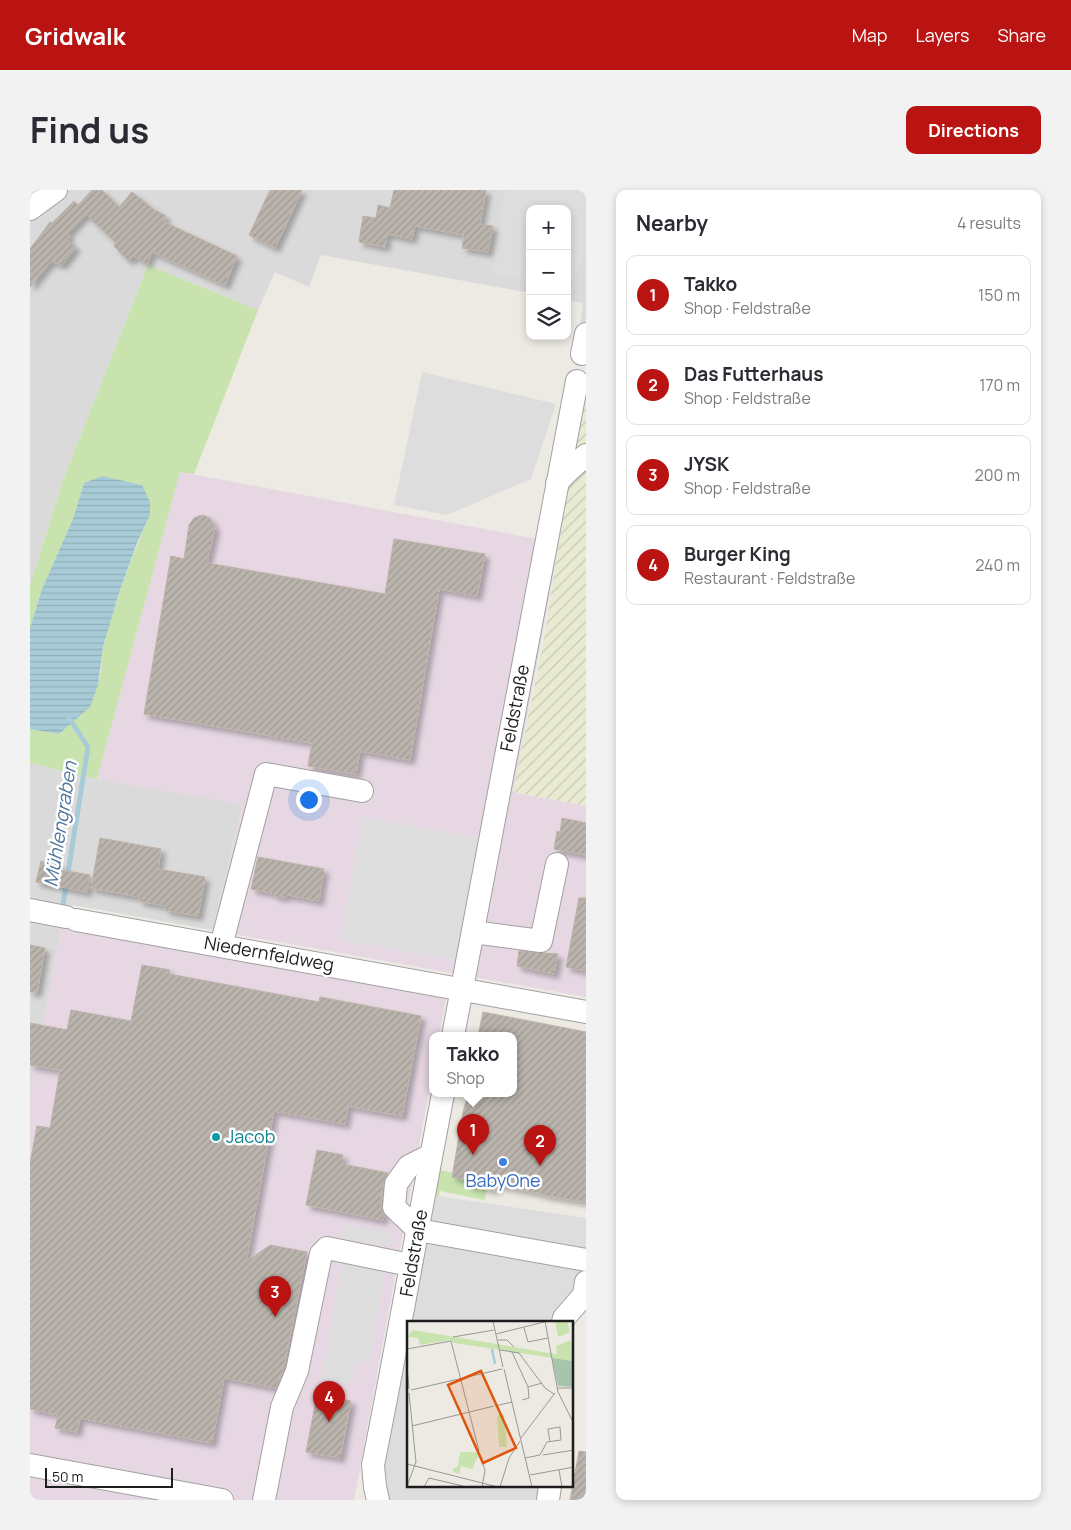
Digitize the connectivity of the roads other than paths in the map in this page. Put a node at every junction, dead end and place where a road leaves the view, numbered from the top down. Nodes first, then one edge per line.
1 (56, 190) edge
2 (30, 209) edge
3 (579, 392) edge
4 (586, 455) edge
5 (557, 483) junction
6 (362, 791) dead end
7 (557, 864) dead end
8 (30, 910) edge
9 (473, 932) junction
10 (221, 946) junction
11 (462, 989) junction
12 (586, 1012) edge
13 (454, 1032) edge
14 (441, 1097) edge
15 (431, 1154) junction
16 (418, 1230) junction
17 (586, 1260) edge
18 (410, 1265) junction
19 (586, 1282) edge
20 (563, 1321) edge
21 (30, 1465) edge
22 (171, 1495) edge
23 (222, 1500) edge
24 (264, 1500) edge
25 (378, 1500) edge

1 - 2 street
3 - 5 street, Feldstraße
4 - 5 street
5 - 9 street, Feldstraße
6 - 10 street
7 - 9 street
8 - 10 street, Niedernfeldweg
9 - 11 street, Feldstraße
10 - 11 street, Niedernfeldweg
11 - 12 street, Niedernfeldweg
11 - 13 street, Feldstraße
14 - 15 street, Feldstraße
15 - 16 street, Feldstraße
15 - 16 street
16 - 17 street
16 - 18 street, Feldstraße
18 - 24 street
18 - 25 street, Feldstraße
19 - 20 street
21 - 22 street
22 - 23 street

